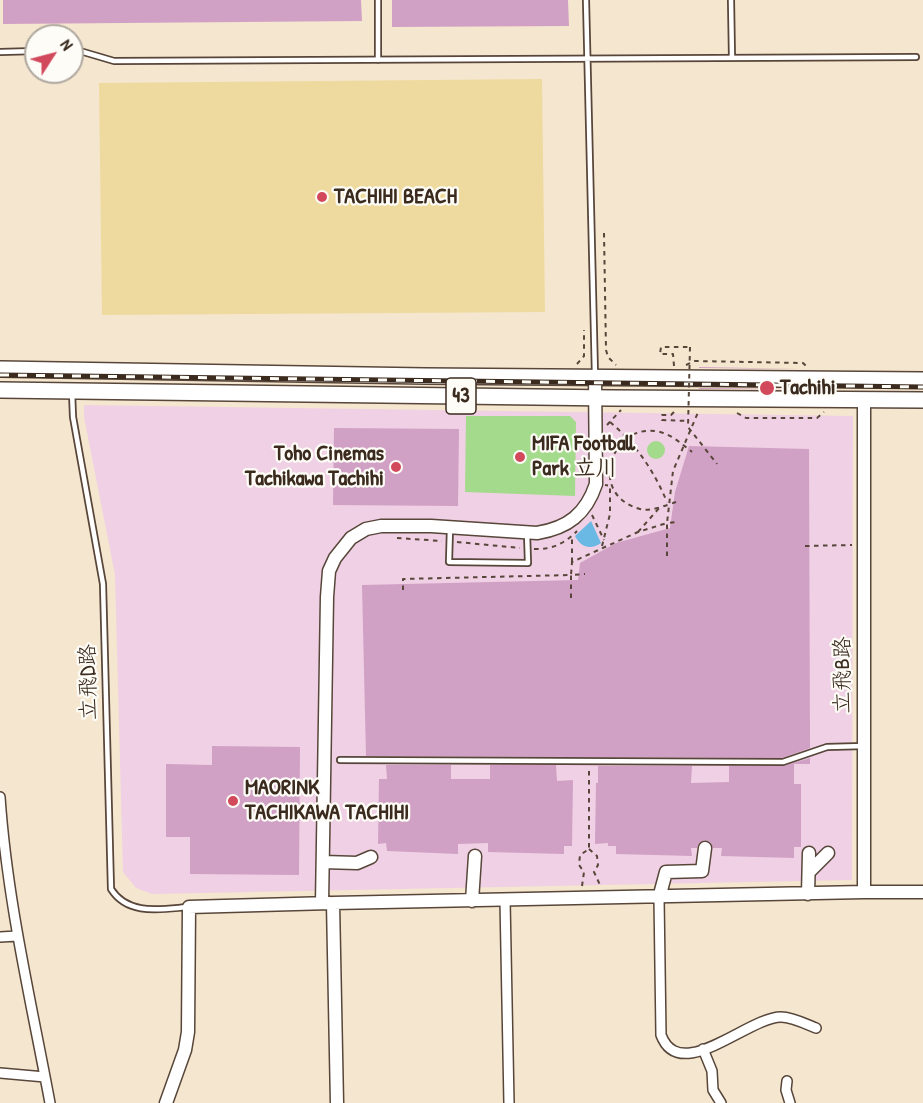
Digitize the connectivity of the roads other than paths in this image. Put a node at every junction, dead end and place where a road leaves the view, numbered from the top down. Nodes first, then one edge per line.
1 (378, 0) edge
2 (586, 0) edge
3 (731, 0) edge
4 (24, 51) edge
5 (0, 52) edge
6 (84, 52) edge
7 (916, 57) dead end
8 (587, 58) junction
9 (732, 58) junction
10 (378, 60) junction
11 (0, 369) edge
12 (595, 377) junction
13 (923, 380) edge
14 (0, 390) edge
15 (72, 391) junction
16 (596, 398) junction
17 (864, 399) junction
18 (923, 400) edge
19 (450, 527) junction
20 (527, 533) junction
21 (864, 746) junction
22 (340, 760) dead end
23 (0, 797) edge
24 (2, 846) edge
25 (705, 848) dead end
26 (809, 853) dead end
27 (828, 853) dead end
28 (475, 856) dead end
29 (371, 857) dead end
30 (323, 862) junction
31 (809, 872) junction
32 (864, 892) junction
33 (923, 892) edge
34 (808, 894) junction
35 (659, 898) junction
36 (505, 900) junction
37 (472, 901) junction
38 (328, 903) junction
39 (189, 907) junction
40 (17, 936) junction
41 (0, 937) edge
42 (816, 1028) dead end
43 (703, 1049) junction
44 (0, 1073) edge
45 (45, 1077) junction
46 (787, 1081) dead end
47 (50, 1103) edge
48 (166, 1103) edge
49 (337, 1103) edge
50 (508, 1103) edge
51 (721, 1103) edge
52 (790, 1103) edge

1 - 10 lane
2 - 8 lane
3 - 9 lane
4 - 5 lane
6 - 10 lane
7 - 9 lane
8 - 9 lane
8 - 10 lane
8 - 12 lane
11 - 12 main road, 43
12 - 13 main road, 43
12 - 16 street
14 - 15 main road, 43
15 - 16 main road, 43
15 - 39 lane, 立飛D路
16 - 17 main road, 43
16 - 20 street
17 - 18 main road, 43
17 - 21 street, 立飛B路
19 - 20 street
19 - 20 lane
19 - 30 street
21 - 22 lane
21 - 32 street, 立飛B路
23 - 24 street
24 - 40 street
25 - 35 street
26 - 31 street
27 - 31 street
28 - 37 street
29 - 30 street
30 - 38 street
31 - 34 street
32 - 33 street
32 - 34 street
34 - 35 street
35 - 36 street
35 - 43 street
36 - 37 street
36 - 50 street
37 - 38 street
38 - 39 street
38 - 49 street
39 - 48 street
40 - 41 street
40 - 45 street
42 - 43 street
43 - 51 street
44 - 45 street
45 - 47 street
46 - 52 street

